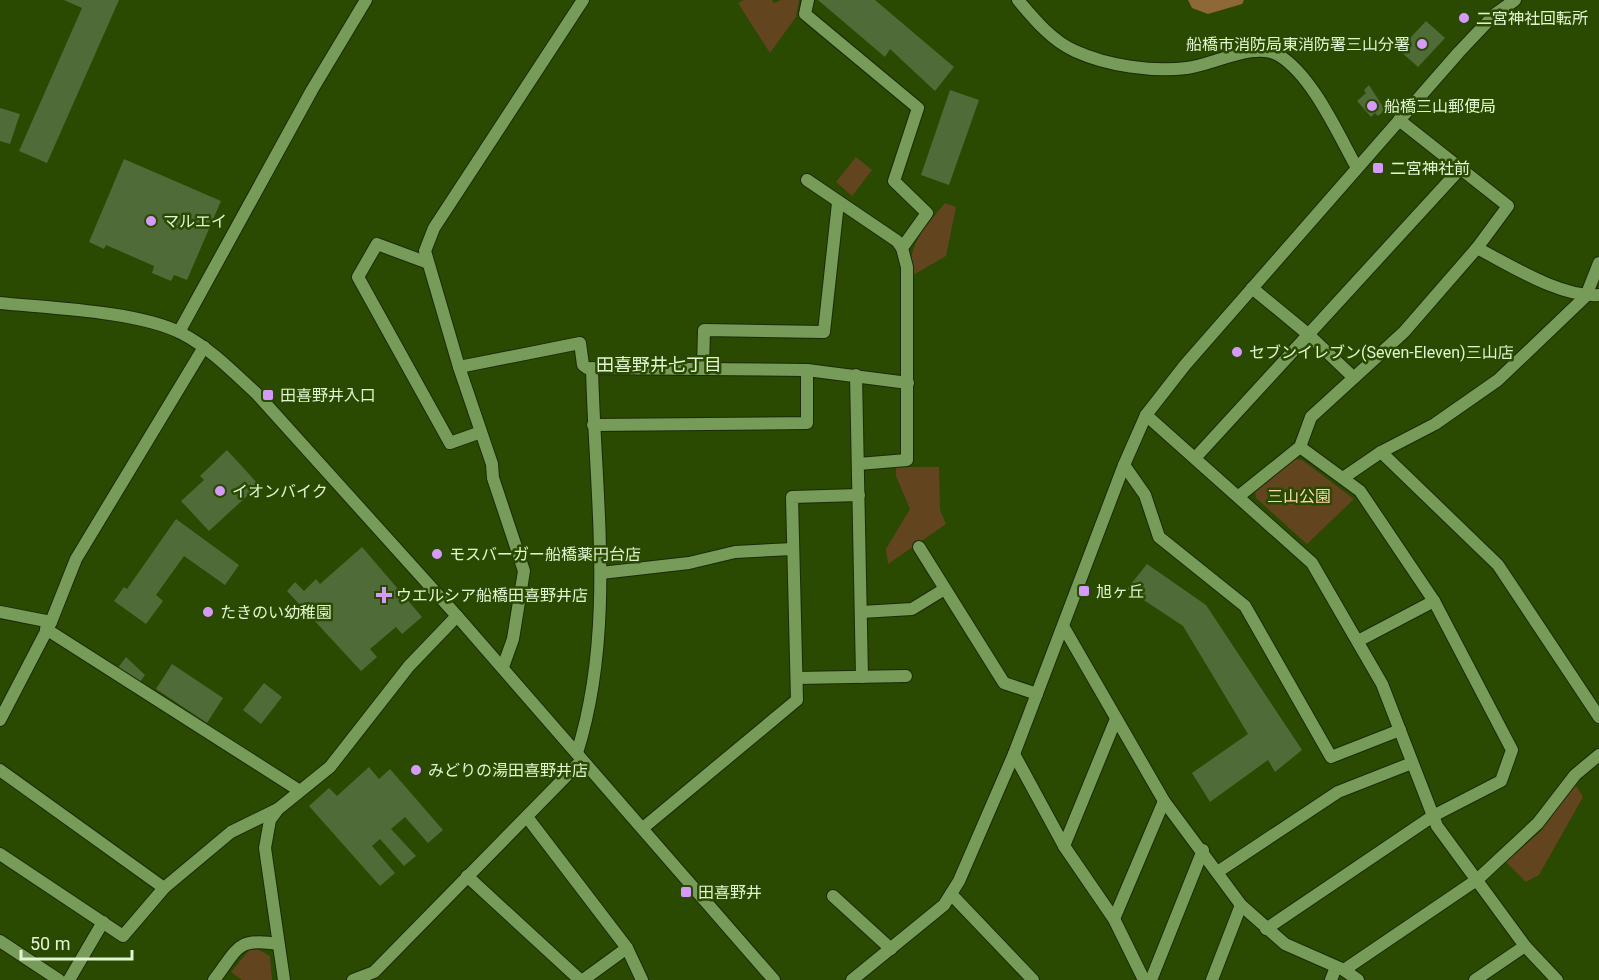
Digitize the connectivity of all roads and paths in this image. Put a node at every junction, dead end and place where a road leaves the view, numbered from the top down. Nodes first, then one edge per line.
1 (366, 0) edge
2 (583, 0) edge
3 (808, 0) edge
4 (1018, 0) edge
5 (1515, 0) edge
6 (1399, 120) junction
7 (1357, 168) junction
8 (1460, 169) junction
9 (807, 180) dead end
10 (838, 203) junction
11 (902, 248) junction
12 (1477, 248) junction
13 (428, 263) junction
14 (1599, 263) edge
15 (1252, 288) junction
16 (1593, 296) edge
17 (0, 303) edge
18 (179, 332) junction
19 (1309, 335) junction
20 (204, 347) junction
21 (459, 367) junction
22 (703, 367) junction
23 (592, 368) junction
24 (807, 370) junction
25 (856, 375) junction
26 (1353, 377) junction
27 (908, 384) junction
28 (1146, 415) junction
29 (593, 425) junction
30 (481, 432) junction
31 (1300, 447) junction
32 (1381, 452) junction
33 (1196, 457) junction
34 (858, 464) junction
35 (1124, 465) junction
36 (1343, 478) junction
37 (859, 495) junction
38 (1239, 496) junction
39 (918, 547) dead end
40 (793, 549) junction
41 (601, 573) junction
42 (943, 590) junction
43 (1434, 601) junction
44 (0, 612) edge
45 (861, 612) junction
46 (458, 616) junction
47 (48, 626) junction
48 (1063, 626) junction
49 (1358, 641) junction
50 (503, 667) junction
51 (906, 676) dead end
52 (862, 677) junction
53 (797, 678) junction
54 (1037, 694) junction
55 (1599, 717) edge
56 (1116, 719) junction
57 (0, 720) edge
58 (1400, 730) junction
59 (1014, 754) junction
60 (1599, 755) edge
61 (580, 757) junction
62 (1412, 763) junction
63 (0, 770) edge
64 (300, 791) junction
65 (1164, 801) junction
66 (278, 809) junction
67 (1433, 816) junction
68 (527, 817) junction
69 (643, 828) junction
70 (1064, 846) junction
71 (1203, 850) junction
72 (0, 854) edge
73 (1219, 871) junction
74 (467, 876) junction
75 (1478, 879) junction
76 (164, 888) junction
77 (951, 894) junction
78 (833, 896) dead end
79 (1242, 904) junction
80 (1114, 919) junction
81 (103, 922) junction
82 (1266, 929) junction
83 (0, 941) edge
84 (278, 944) junction
85 (1525, 946) junction
86 (627, 948) junction
87 (891, 949) junction
88 (1340, 968) junction
89 (59, 980) edge
90 (69, 980) edge
91 (214, 980) edge
92 (284, 980) edge
93 (353, 980) edge
94 (582, 980) edge
95 (642, 980) edge
96 (774, 980) edge
97 (852, 980) edge
98 (1033, 980) edge
99 (1144, 980) edge
100 (1151, 980) edge
101 (1212, 980) edge
102 (1331, 980) edge
103 (1358, 980) edge
104 (1475, 980) edge
105 (1557, 980) edge

1 - 18 street
2 - 13 street
3 - 11 street
4 - 7 street
5 - 6 street
6 - 7 street
6 - 8 street
7 - 15 street
8 - 12 street
8 - 19 street
9 - 10 street
10 - 11 street
10 - 22 street
11 - 27 street
12 - 16 street
12 - 26 street
13 - 21 street
13 - 30 street
14 - 16 street
15 - 19 street
15 - 28 street
16 - 32 street
17 - 18 street
18 - 20 street
19 - 26 street
19 - 33 street
20 - 46 street
20 - 47 street
21 - 23 street
21 - 30 street
22 - 23 street
22 - 24 street
23 - 29 street
24 - 25 street
24 - 29 street
25 - 27 street
25 - 34 street
26 - 31 street
27 - 34 street
28 - 33 street
28 - 35 street
29 - 41 street
30 - 50 street
31 - 36 street
31 - 38 street
32 - 36 street
32 - 55 street
33 - 38 street
34 - 37 street
35 - 48 street
35 - 58 street
36 - 43 street
37 - 40 street
37 - 45 street
38 - 49 street
39 - 42 street
40 - 41 street
40 - 53 street
41 - 61 street
42 - 45 street
42 - 54 street
43 - 49 street
43 - 67 street
44 - 47 street
45 - 52 street
46 - 50 street
46 - 64 street
47 - 57 street
47 - 64 street
48 - 54 street
48 - 56 street
49 - 58 street
50 - 61 street
51 - 52 street
52 - 53 street
53 - 69 street
54 - 59 street
56 - 65 street
56 - 70 street
58 - 62 street
59 - 70 street
59 - 77 street
60 - 75 street
61 - 68 street
61 - 69 street
62 - 67 street
62 - 73 street
63 - 76 street
64 - 66 street
65 - 71 street
65 - 80 street
66 - 76 street
66 - 84 street
67 - 75 street
67 - 82 street
68 - 74 street
68 - 86 street
69 - 96 street
70 - 80 street
71 - 73 street
71 - 100 street
72 - 81 street
73 - 79 street
74 - 93 street
74 - 94 street
75 - 85 street
75 - 88 street
76 - 81 street
77 - 87 street
77 - 98 street
78 - 87 street
79 - 82 street
79 - 101 street
80 - 99 street
81 - 90 street
82 - 88 street
83 - 89 street
84 - 91 street
84 - 92 street
85 - 104 street
85 - 105 street
86 - 94 street
86 - 95 street
87 - 97 street
88 - 102 street
88 - 103 street

